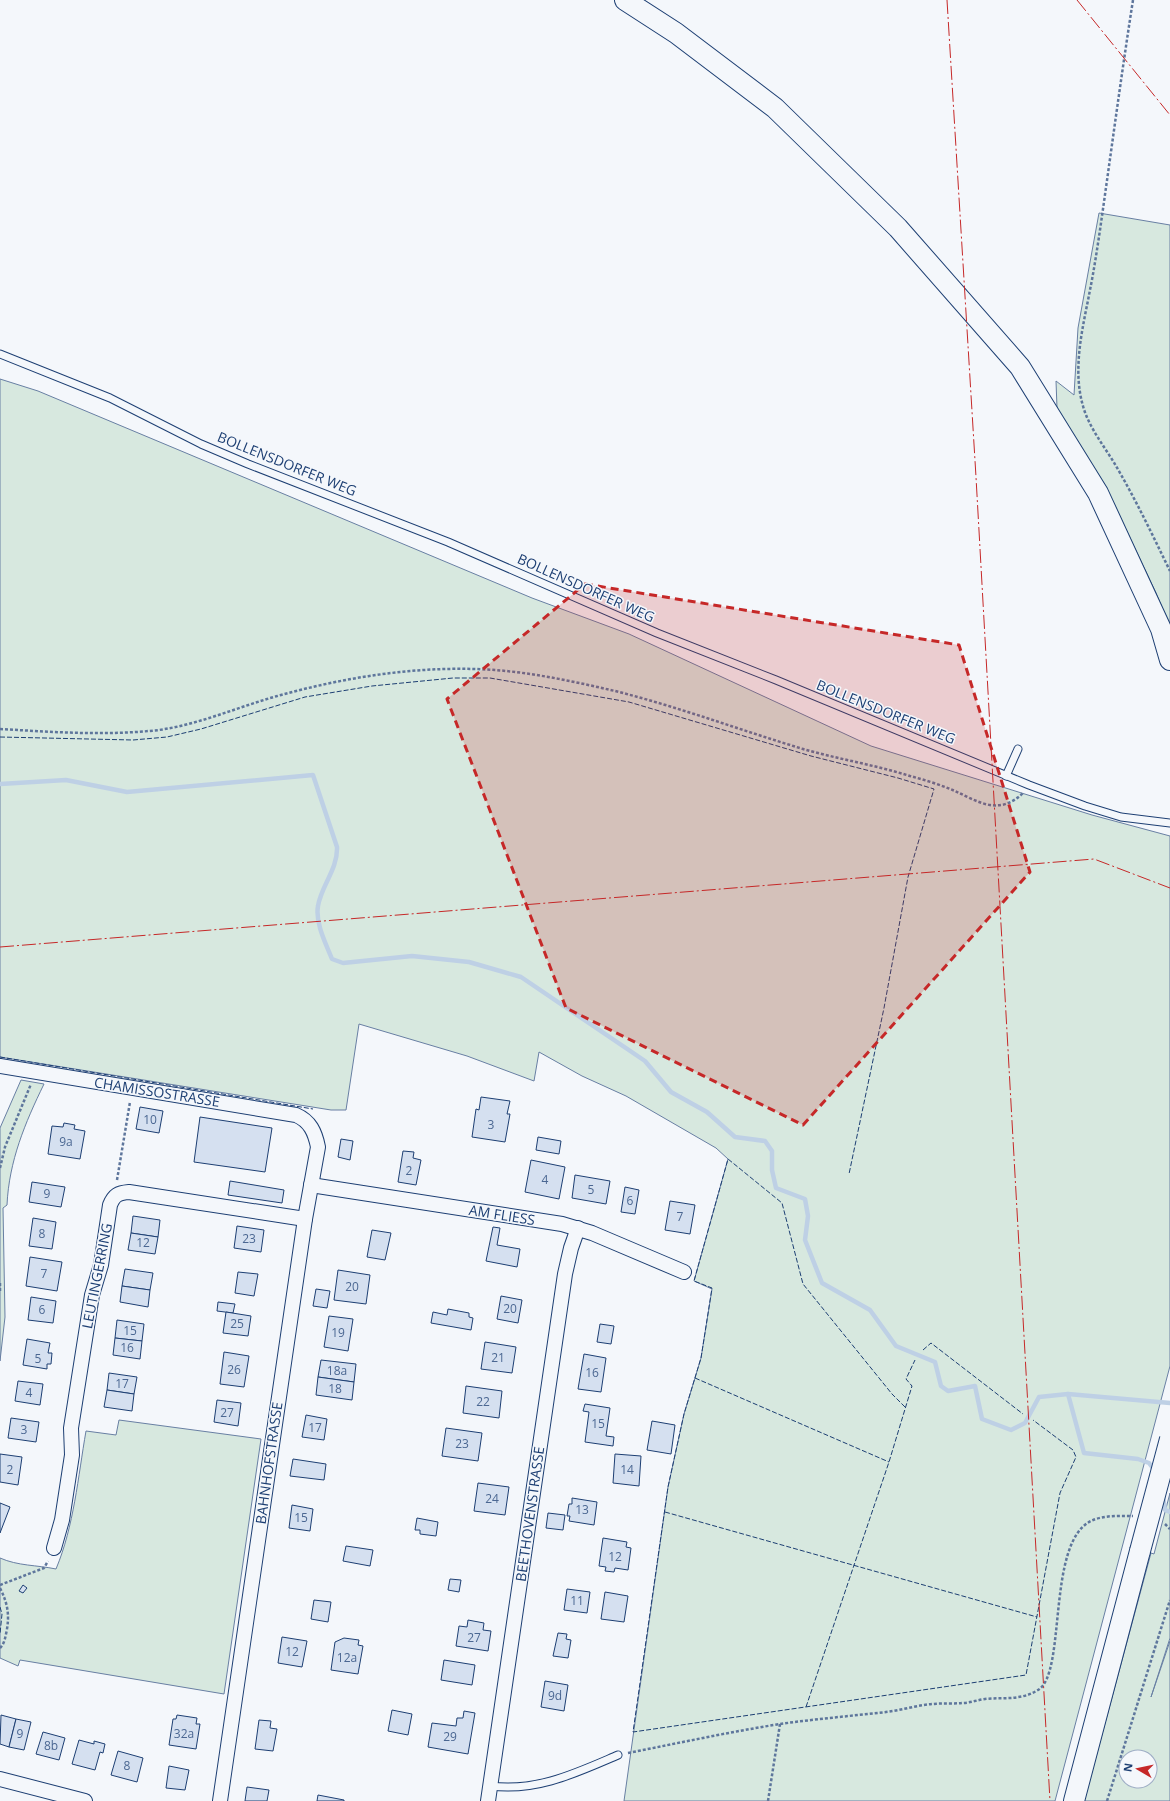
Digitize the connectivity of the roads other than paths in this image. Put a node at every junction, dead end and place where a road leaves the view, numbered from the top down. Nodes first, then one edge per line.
1 (625, 0) edge
2 (0, 354) edge
3 (1170, 660) edge
4 (1018, 749) dead end
5 (1006, 776) junction
6 (1170, 823) edge
7 (0, 1066) edge
8 (310, 1125) joint
9 (311, 1185) junction
10 (305, 1219) junction
11 (578, 1228) junction
12 (684, 1272) dead end
13 (1170, 1439) edge
14 (54, 1548) road end
15 (618, 1756) road end
16 (0, 1779) edge
17 (490, 1786) junction
18 (85, 1801) edge
19 (220, 1801) edge
20 (488, 1801) edge
21 (1074, 1801) edge

1 - 3 main road
2 - 5 lane, BOLLENSDORFER WEG
4 - 5 lane
5 - 6 lane, BOLLENSDORFER WEG
7 - 8 street, CHAMISSOSTRASSE
8 - 9 street, BAHNHOFSTRASSE
9 - 10 street, BAHNHOFSTRASSE
9 - 11 street, AM FLIESS
10 - 14 street, LEUTINGERRING
10 - 19 street, BAHNHOFSTRASSE
11 - 12 street, AM FLIESS
11 - 17 street, BEETHOVENSTRASSE
13 - 21 main road, bridge
15 - 17 lane
16 - 18 street
17 - 20 street, BEETHOVENSTRASSE

